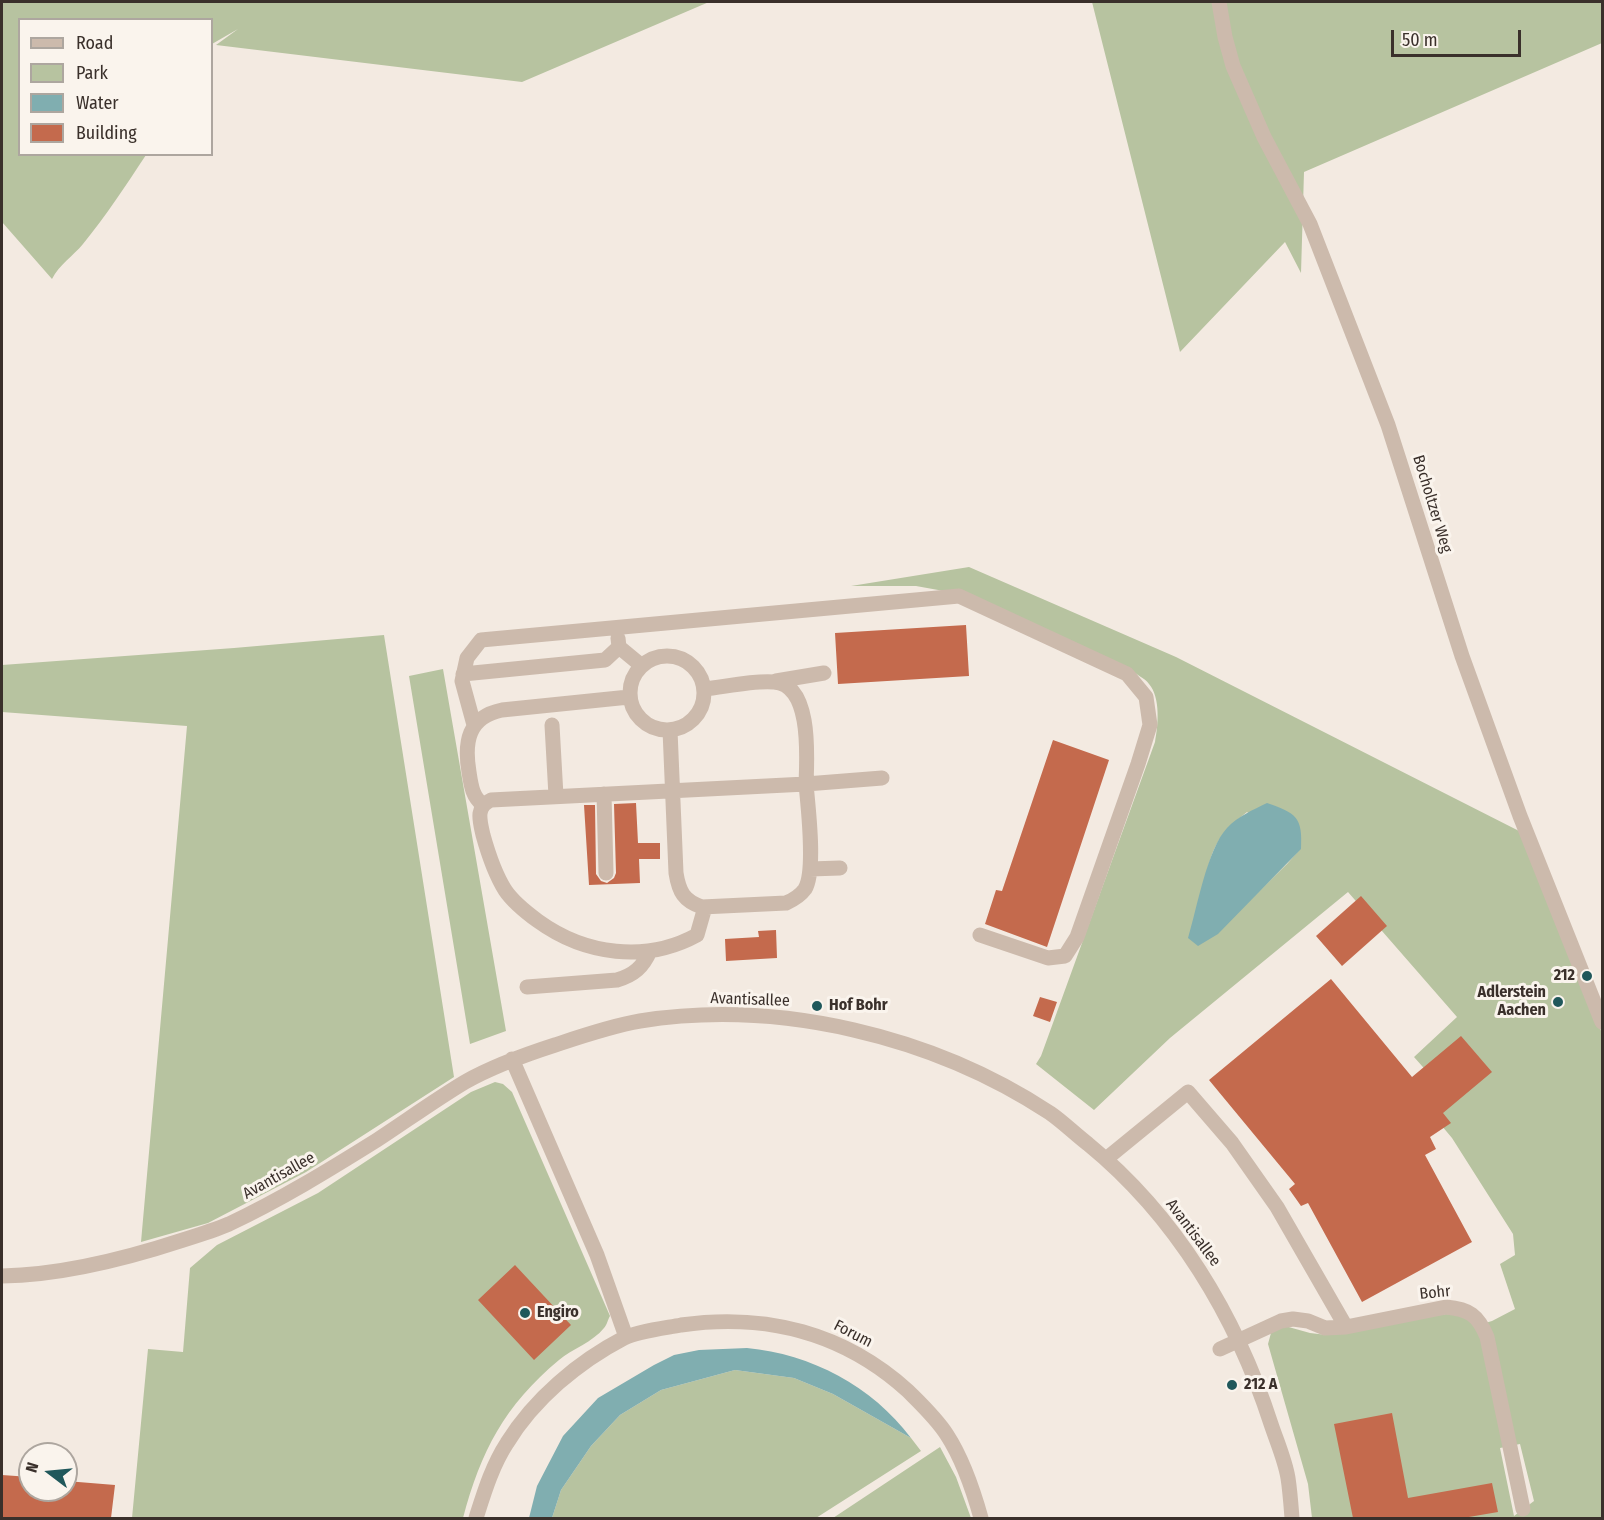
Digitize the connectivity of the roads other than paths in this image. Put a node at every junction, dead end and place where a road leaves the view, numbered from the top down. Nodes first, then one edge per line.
1 (1219, 2) edge
2 (617, 627) junction
3 (619, 647) junction
4 (642, 666) junction
5 (824, 673) dead end
6 (464, 674) junction
7 (805, 675) junction
8 (773, 681) junction
9 (704, 689) junction
10 (629, 696) junction
11 (798, 696) junction
12 (474, 725) junction
13 (552, 725) dead end
14 (670, 730) junction
15 (882, 778) dead end
16 (806, 784) junction
17 (672, 791) junction
18 (604, 794) junction
19 (556, 796) junction
20 (483, 806) junction
21 (840, 868) dead end
22 (810, 869) junction
23 (606, 873) dead end
24 (705, 907) junction
25 (980, 935) dead end
26 (650, 951) junction
27 (527, 987) dead end
28 (1602, 1022) edge
29 (512, 1059) junction
30 (1106, 1159) junction
31 (2, 1276) edge
32 (1346, 1326) junction
33 (626, 1337) junction
34 (1238, 1339) junction
35 (1220, 1349) dead end
36 (1523, 1509) dead end
37 (476, 1518) edge
38 (981, 1518) edge
39 (1292, 1518) edge

1 - 28 street, Bocholtzer Weg
2 - 3 street
2 - 6 street
2 - 25 street
3 - 4 street
3 - 6 street
4 - 9 street
4 - 10 street
5 - 7 street
6 - 12 street
7 - 8 street
7 - 11 street
8 - 9 street
8 - 11 street
9 - 14 street
10 - 12 street
10 - 14 street
11 - 16 street
12 - 20 street
13 - 19 street
14 - 17 street
15 - 16 street
16 - 17 street
16 - 22 street
17 - 18 street
17 - 24 street
18 - 19 street
18 - 23 street
19 - 20 street
20 - 26 street
21 - 22 street
22 - 24 street
24 - 26 street
26 - 27 street
29 - 30 street, Avantisallee
29 - 31 street, Avantisallee
29 - 33 street
30 - 32 street
30 - 34 street, Avantisallee
32 - 34 street, Bohr
32 - 36 street, Bohr
33 - 37 street, Forum
33 - 38 street, Forum
34 - 35 street, Bohr
34 - 39 street, Avantisallee

